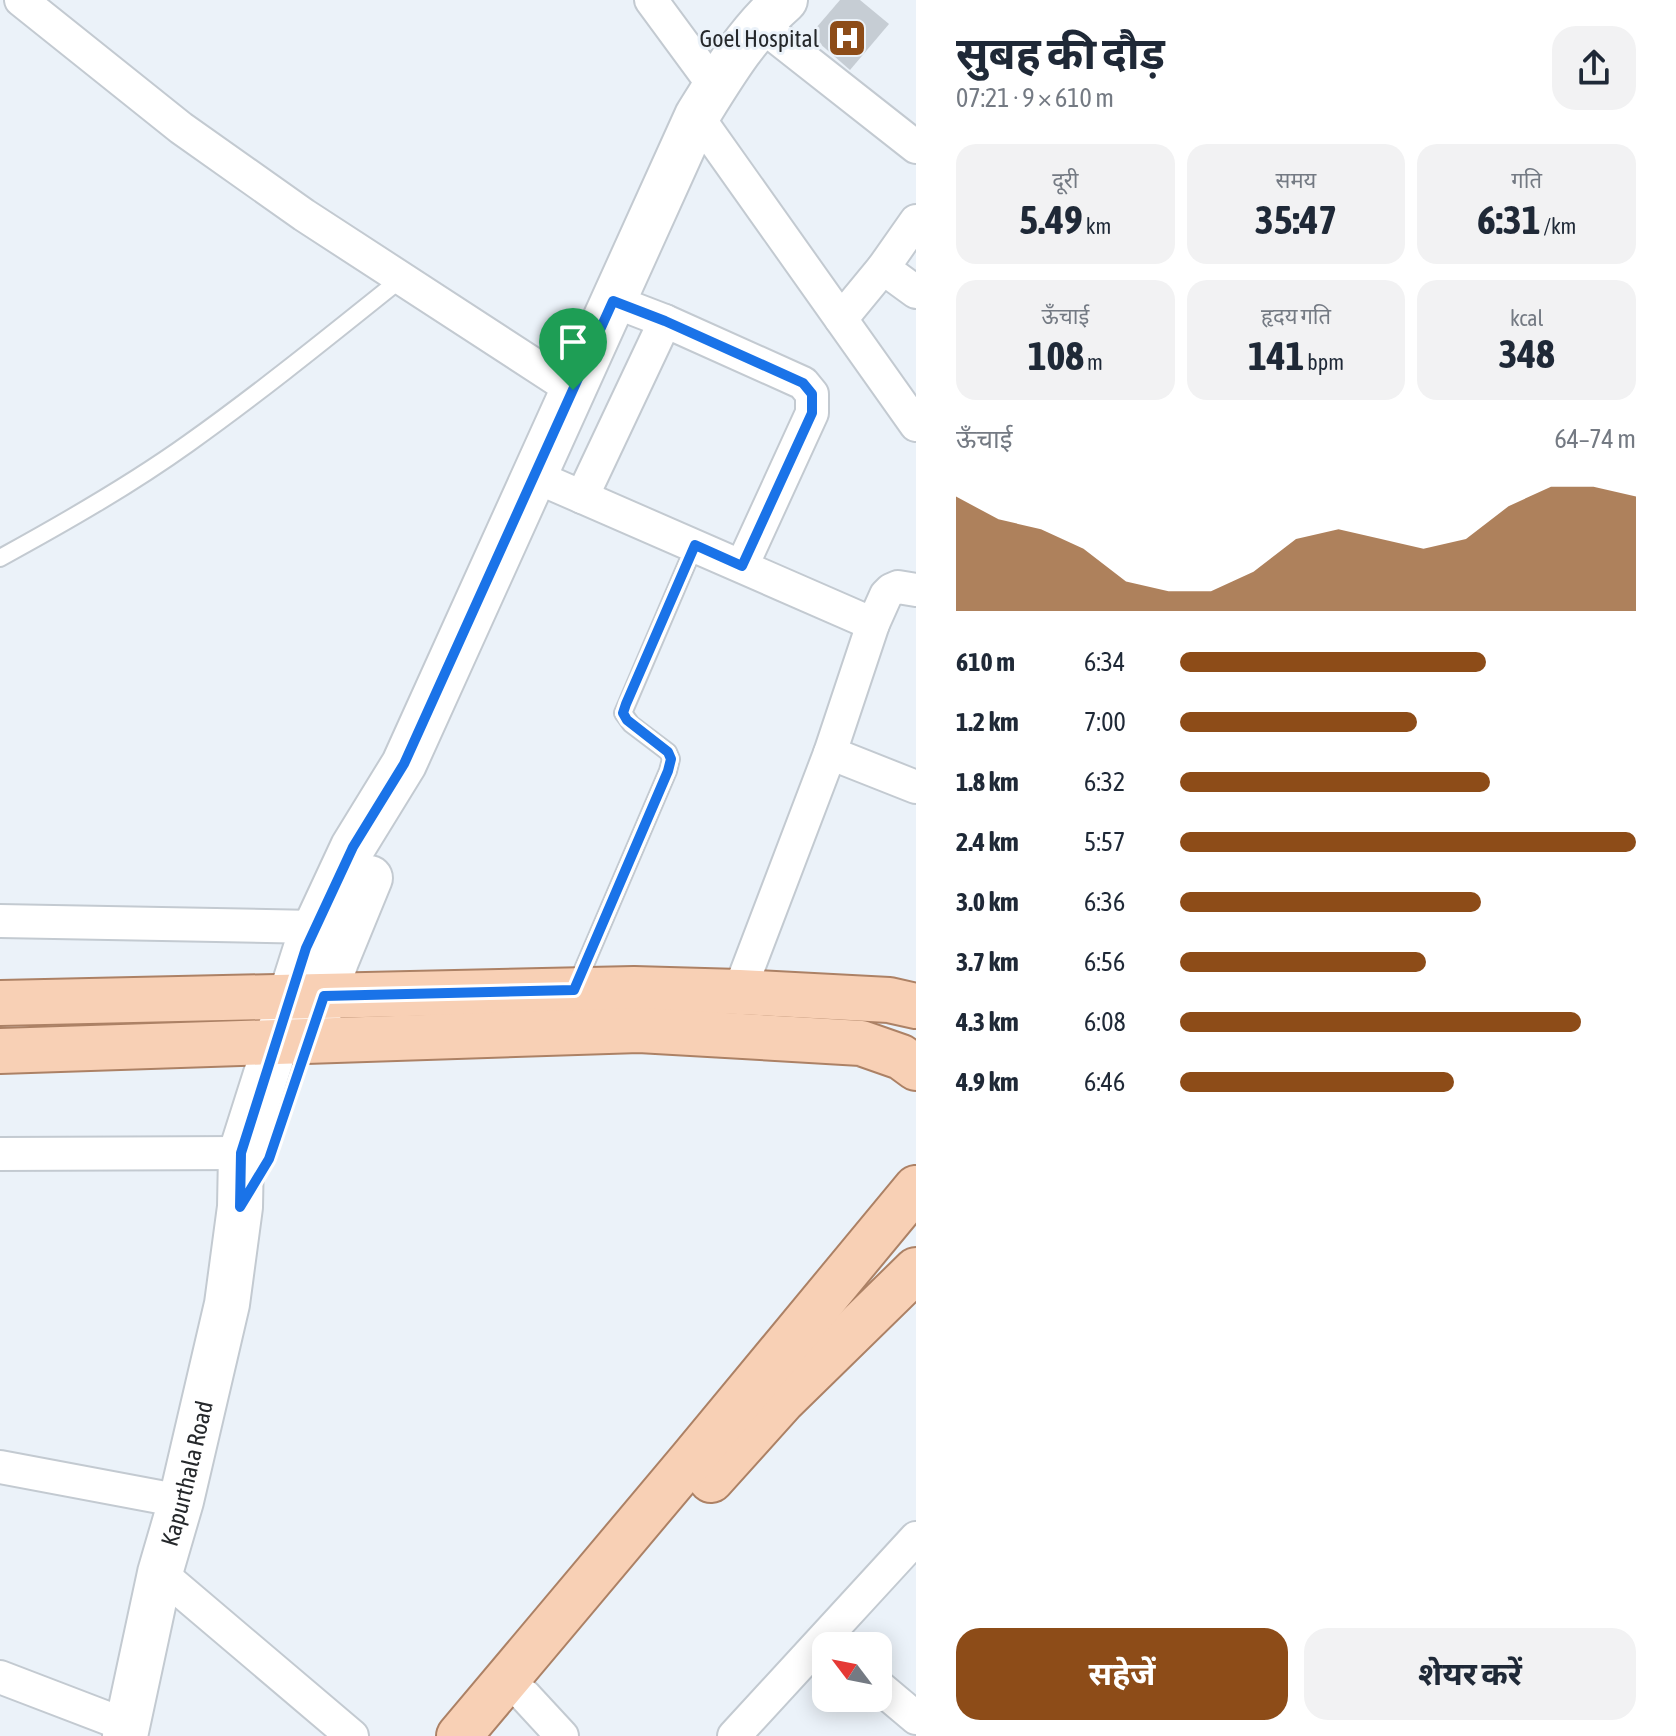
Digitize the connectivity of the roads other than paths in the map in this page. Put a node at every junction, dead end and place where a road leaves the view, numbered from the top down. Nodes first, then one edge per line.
1 (21, 0) edge
2 (651, 0) edge
3 (773, 12) edge
4 (706, 102) junction
5 (916, 147) edge
6 (916, 221) edge
7 (883, 268) junction
8 (402, 278) junction
9 (916, 292) edge
10 (613, 301) junction
11 (841, 319) junction
12 (665, 321) junction
13 (573, 390) junction
14 (916, 425) edge
15 (534, 476) junction
16 (582, 497) junction
17 (695, 545) junction
18 (0, 558) edge
19 (742, 566) junction
20 (916, 590) edge
21 (873, 624) junction
22 (830, 753) junction
23 (404, 764) junction
24 (916, 787) edge
25 (0, 921) edge
26 (316, 927) junction
27 (574, 990) junction
28 (739, 992) junction
29 (912, 995) edge
30 (307, 996) junction
31 (0, 1003) edge
32 (293, 1040) junction
33 (0, 1051) edge
34 (916, 1068) edge
35 (241, 1153) junction
36 (0, 1154) edge
37 (916, 1188) edge
38 (240, 1207) junction
39 (916, 1270) edge
40 (0, 1467) edge
41 (181, 1501) junction
42 (916, 1538) edge
43 (160, 1573) junction
44 (835, 1632) edge
45 (812, 1656) edge
46 (0, 1677) edge
47 (525, 1696) junction
48 (892, 1698) edge
49 (916, 1718) edge
50 (126, 1731) edge
51 (352, 1736) edge
52 (459, 1736) edge
53 (490, 1736) edge
54 (562, 1736) edge
55 (734, 1736) edge

1 - 8 street
2 - 4 street
3 - 4 main road
3 - 5 street
4 - 10 main road
4 - 11 street
6 - 7 street
7 - 9 street
7 - 11 street
8 - 13 street
8 - 18 lane
10 - 12 street
10 - 13 main road
11 - 14 street
12 - 16 street
12 - 19 street
13 - 15 main road
15 - 16 street
15 - 23 main road
16 - 17 street
17 - 19 street
17 - 27 lane
19 - 21 street
20 - 21 street
21 - 22 street
22 - 24 street
22 - 28 street
23 - 26 main road
23 - 30 main road
25 - 26 street
26 - 30 main road
27 - 28 main road
27 - 30 main road
28 - 29 main road
30 - 31 main road
30 - 32 main road
32 - 33 main road
32 - 34 main road
32 - 35 main road, Kapurthala Road
32 - 38 main road
35 - 36 street
35 - 38 main road, Kapurthala Road
37 - 52 main road
38 - 41 main road, Kapurthala Road
39 - 47 main road
40 - 41 street
41 - 43 main road, Kapurthala Road
42 - 44 street
43 - 50 main road, Kapurthala Road
43 - 51 street
45 - 55 street
46 - 50 street
47 - 53 main road
47 - 54 street
48 - 49 street

